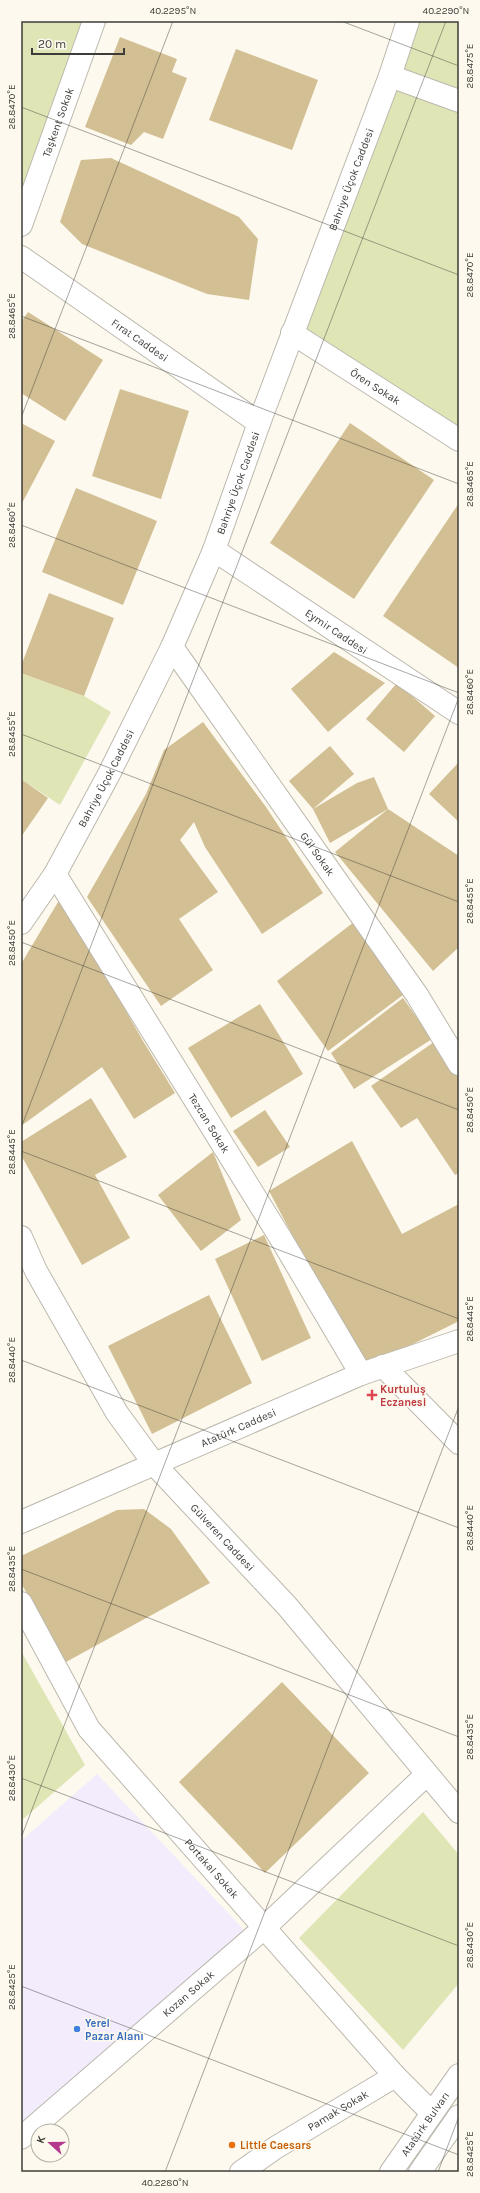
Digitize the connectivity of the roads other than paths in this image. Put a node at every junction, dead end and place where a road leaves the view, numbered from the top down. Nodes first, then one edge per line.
1 (94, 21) edge
2 (408, 21) edge
3 (390, 76) junction
4 (459, 101) edge
5 (21, 225) edge
6 (21, 258) edge
7 (292, 333) junction
8 (259, 423) junction
9 (459, 440) edge
10 (214, 550) junction
11 (172, 647) junction
12 (459, 713) edge
13 (55, 874) junction
14 (21, 923) edge
15 (459, 1064) edge
16 (21, 1238) edge
17 (459, 1341) edge
18 (383, 1366) junction
19 (362, 1374) junction
20 (459, 1443) edge
21 (155, 1465) junction
22 (21, 1522) edge
23 (21, 1603) edge
24 (426, 1775) junction
25 (459, 1812) edge
26 (264, 1928) junction
27 (459, 2075) edge
28 (395, 2076) junction
29 (432, 2113) junction
30 (459, 2116) edge
31 (21, 2138) edge
32 (241, 2172) edge
33 (391, 2172) edge
34 (420, 2172) edge

1 - 5 street, Taşkent Sokak
2 - 3 street, Bahriye Üçok Caddesi
3 - 4 street
3 - 7 street, Bahriye Üçok Caddesi
6 - 8 street, Fırat Caddesi
7 - 8 street, Bahriye Üçok Caddesi
7 - 9 street, Ören Sokak
8 - 10 street, Bahriye Üçok Caddesi
10 - 11 street, Bahriye Üçok Caddesi
10 - 12 street, Eymir Caddesi
11 - 13 street, Bahriye Üçok Caddesi
11 - 15 street, Gül Sokak
13 - 14 street, Bahriye Üçok Caddesi
13 - 19 street, Tezcan Sokak
16 - 21 street, Gülveren Caddesi
17 - 18 street, Atatürk Caddesi
18 - 19 street, Atatürk Caddesi
18 - 20 street
19 - 21 street, Atatürk Caddesi
21 - 22 street, Atatürk Caddesi
21 - 24 street, Gülveren Caddesi
23 - 26 street, Portakal Sokak
24 - 25 street, Gülveren Caddesi
24 - 26 street, Kozan Sokak
26 - 28 street, Portakal Sokak
26 - 31 street, Kozan Sokak
27 - 29 street, Atatürk Bulvarı
28 - 29 street, Portakal Sokak
28 - 32 street, Pamak Sokak
29 - 33 street, Atatürk Bulvarı
30 - 34 street

